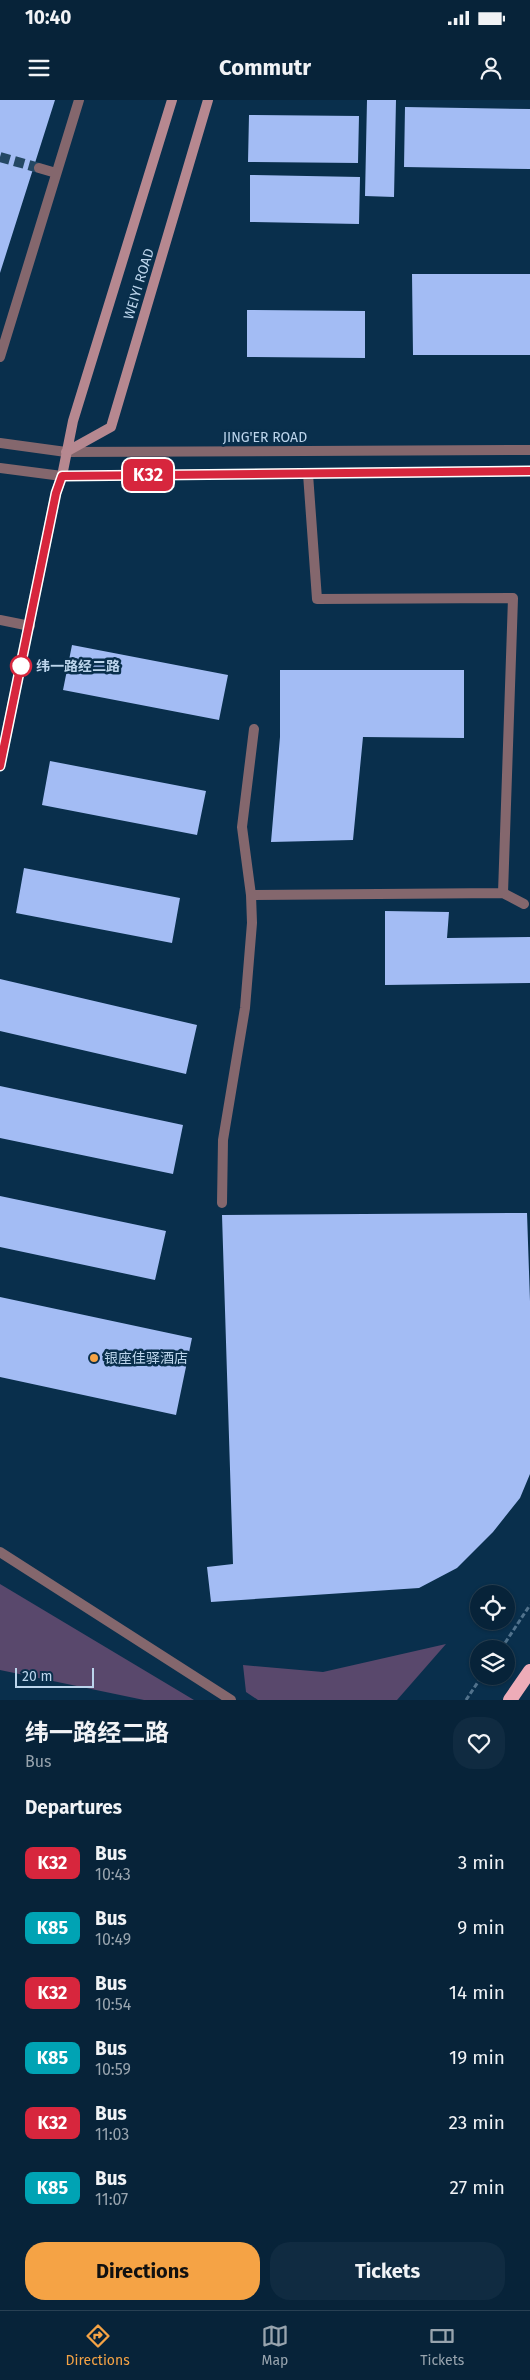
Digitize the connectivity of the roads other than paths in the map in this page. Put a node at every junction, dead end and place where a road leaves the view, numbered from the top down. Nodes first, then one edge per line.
1 (79, 100) edge
2 (172, 100) edge
3 (208, 100) edge
4 (39, 168) tunnel mouth
5 (56, 172) junction
6 (0, 357) edge
7 (0, 443) edge
8 (530, 450) edge
9 (66, 452) junction
10 (0, 468) edge
11 (530, 471) edge
12 (308, 474) junction
13 (62, 476) junction
14 (0, 620) edge
15 (30, 626) junction
16 (254, 729) dead end
17 (0, 766) edge
18 (503, 894) junction
19 (251, 895) junction
20 (524, 904) dead end
21 (222, 1203) dead end
22 (0, 1552) edge
23 (530, 1671) edge
24 (231, 1700) edge
25 (510, 1700) edge

1 - 5 street
2 - 9 main road, WEIYI ROAD
3 - 9 main road, WEIYI ROAD
4 - 5 street
5 - 6 street
7 - 9 street, JING'ER ROAD
8 - 9 street, JING'ER ROAD
9 - 13 main road, WEIYI ROAD
10 - 13 street
11 - 12 street
12 - 13 street
12 - 18 street
13 - 15 main road, WEIYI ROAD
14 - 15 street
15 - 17 main road, WEIYI ROAD
16 - 19 street
18 - 19 street
18 - 20 street
19 - 21 street
22 - 24 street
23 - 25 highway

